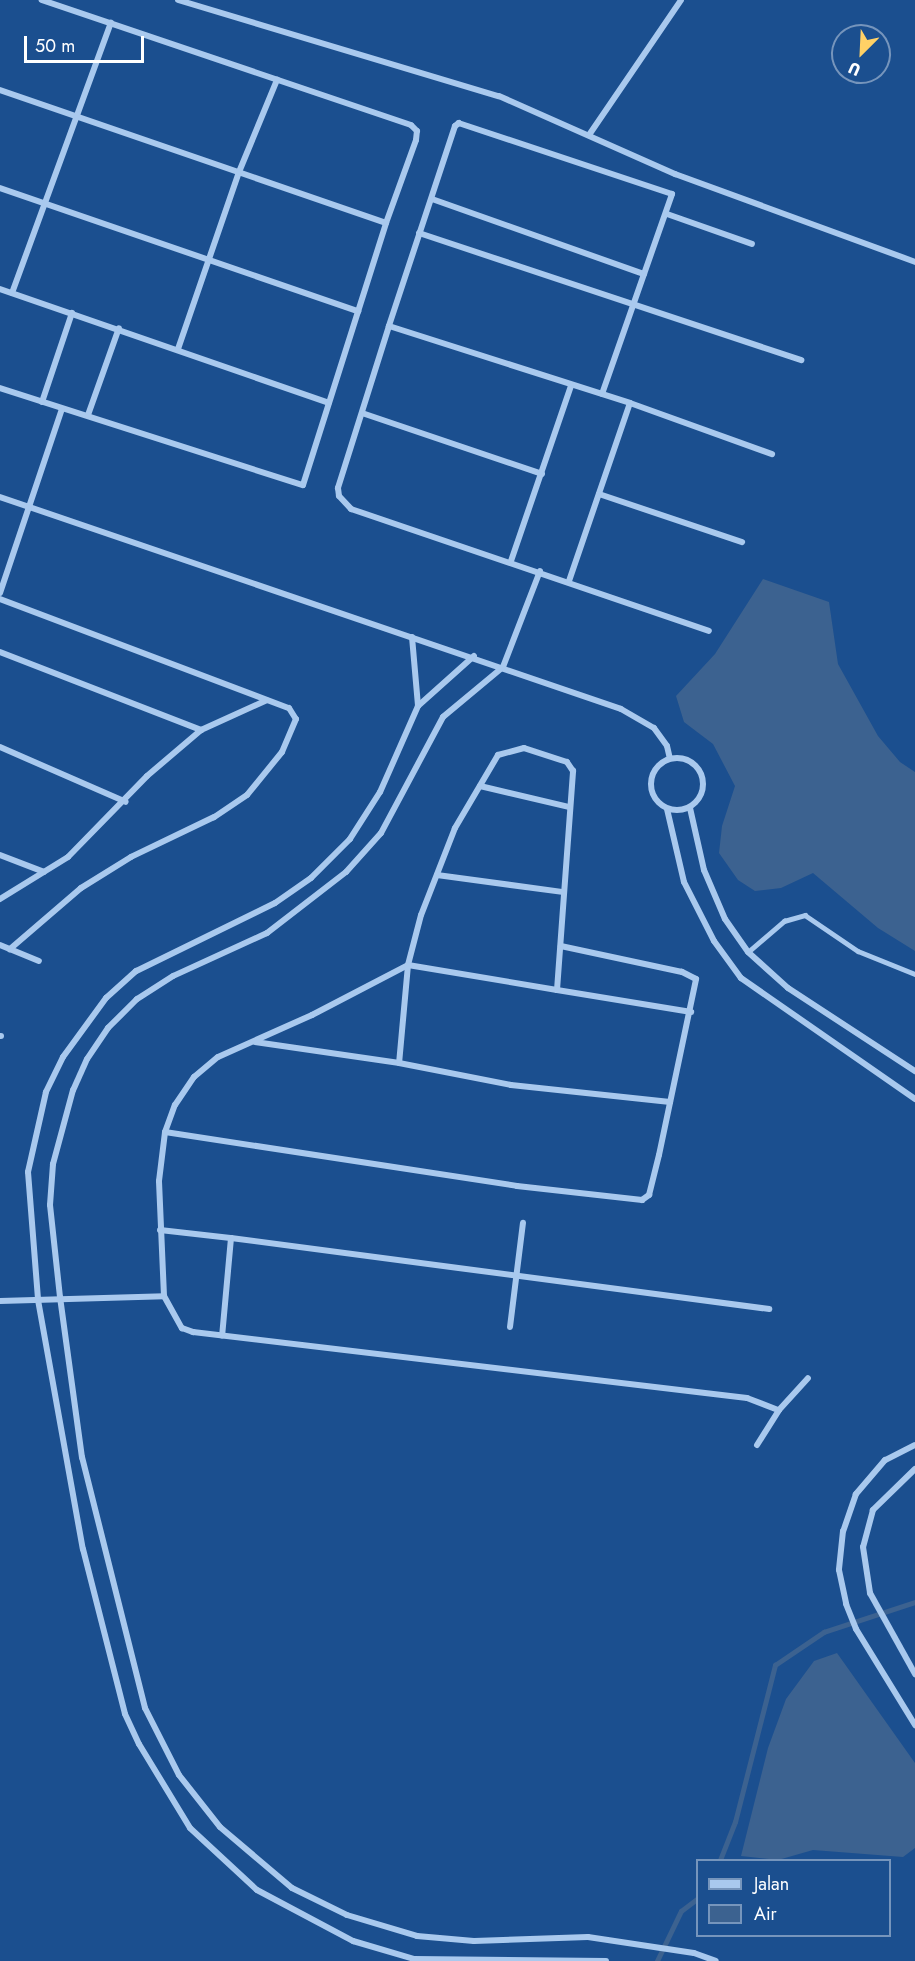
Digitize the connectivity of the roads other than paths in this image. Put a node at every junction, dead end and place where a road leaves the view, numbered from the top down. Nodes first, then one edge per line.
1 (42, 0) edge
2 (178, 0) edge
3 (681, 0) edge
4 (111, 23) junction
5 (277, 80) junction
6 (0, 90) edge
7 (75, 115) junction
8 (589, 135) junction
9 (239, 172) junction
10 (0, 188) edge
11 (432, 199) junction
12 (44, 203) junction
13 (667, 214) junction
14 (386, 223) junction
15 (419, 233) junction
16 (752, 244) dead end
17 (208, 261) junction
18 (915, 262) edge
19 (644, 274) junction
20 (0, 289) edge
21 (12, 293) junction
22 (634, 305) junction
23 (358, 311) junction
24 (72, 313) junction
25 (389, 326) junction
26 (119, 328) junction
27 (178, 350) junction
28 (801, 360) dead end
29 (571, 386) junction
30 (0, 388) edge
31 (602, 394) junction
32 (42, 402) junction
33 (329, 403) junction
34 (630, 403) junction
35 (62, 409) junction
36 (362, 413) junction
37 (88, 415) junction
38 (772, 454) dead end
39 (542, 474) junction
40 (599, 494) junction
41 (0, 497) edge
42 (29, 508) junction
43 (742, 542) dead end
44 (511, 561) junction
45 (540, 571) junction
46 (569, 580) junction
47 (0, 593) edge
48 (0, 600) edge
49 (709, 631) dead end
50 (412, 637) junction
51 (0, 652) edge
52 (474, 656) junction
53 (503, 667) junction
54 (268, 700) junction
55 (418, 706) junction
56 (201, 730) junction
57 (0, 747) edge
58 (670, 759) junction
59 (480, 786) junction
60 (126, 802) junction
61 (569, 807) junction
62 (690, 808) junction
63 (668, 809) junction
64 (0, 855) edge
65 (44, 872) junction
66 (437, 875) junction
67 (562, 892) junction
68 (0, 899) edge
69 (0, 945) edge
70 (561, 946) junction
71 (10, 949) junction
72 (748, 952) junction
73 (39, 961) dead end
74 (408, 965) junction
75 (915, 974) edge
76 (557, 990) junction
77 (691, 1012) junction
78 (253, 1042) junction
79 (399, 1063) junction
80 (915, 1071) edge
81 (915, 1099) edge
82 (670, 1102) junction
83 (165, 1132) junction
84 (523, 1223) dead end
85 (160, 1230) junction
86 (231, 1238) junction
87 (517, 1276) junction
88 (164, 1296) junction
89 (60, 1297) junction
90 (38, 1300) junction
91 (0, 1301) edge
92 (769, 1309) dead end
93 (510, 1327) dead end
94 (222, 1336) junction
95 (808, 1378) dead end
96 (779, 1410) junction
97 (757, 1445) dead end
98 (915, 1445) edge
99 (915, 1469) edge
100 (915, 1674) edge
101 (915, 1725) edge
102 (606, 1961) edge
103 (716, 1961) edge

1 - 4 street
2 - 8 street
3 - 8 street
4 - 5 street
4 - 7 street
5 - 9 street
5 - 14 street
6 - 7 street
7 - 9 street
7 - 12 street
8 - 18 street
9 - 14 street
9 - 17 street
10 - 12 street
11 - 13 street
11 - 15 street
11 - 19 street
12 - 17 street
12 - 21 street
13 - 16 street
13 - 19 street
14 - 23 street
15 - 22 street
15 - 25 street
17 - 23 street
17 - 27 street
19 - 22 street
20 - 21 street
21 - 24 street
22 - 28 street
22 - 31 street
23 - 33 street
24 - 26 street
24 - 32 street
25 - 29 street
25 - 36 street
26 - 27 street
26 - 37 street
27 - 33 street
29 - 31 street
29 - 39 street
30 - 32 street
31 - 34 street
32 - 35 street
33 - 37 street
34 - 38 street
34 - 40 street
35 - 37 street
35 - 42 street
36 - 39 street
36 - 44 street
39 - 44 street
40 - 43 street
40 - 46 street
41 - 42 street
42 - 47 street
42 - 50 street
44 - 45 street
45 - 46 street
45 - 53 street
46 - 49 street
48 - 54 street
50 - 52 street
50 - 55 street
51 - 56 street
52 - 53 street
52 - 55 street
53 - 58 street
53 - 89 street
54 - 56 street
54 - 71 street
55 - 90 street
56 - 60 street
57 - 60 street
58 - 62 street
58 - 63 street
59 - 61 street
59 - 61 street
59 - 66 street
60 - 65 street
61 - 67 street
62 - 63 street
62 - 72 street
63 - 81 street
64 - 65 street
65 - 68 street
66 - 67 street
66 - 74 street
67 - 70 street
69 - 71 street
70 - 76 street
70 - 77 street
71 - 73 street
72 - 75 lane
72 - 80 street
74 - 76 street
74 - 78 street
74 - 79 street
76 - 77 street
77 - 82 street
78 - 79 street
78 - 83 street
79 - 82 street
82 - 83 street
83 - 85 street
84 - 87 street
85 - 86 street
85 - 88 street
86 - 87 street
86 - 94 street
87 - 92 street
87 - 93 street
88 - 89 street
88 - 94 street
89 - 90 street
89 - 103 street
90 - 91 street
90 - 102 street
94 - 96 street
95 - 96 street
96 - 97 street
98 - 101 street
99 - 100 street

